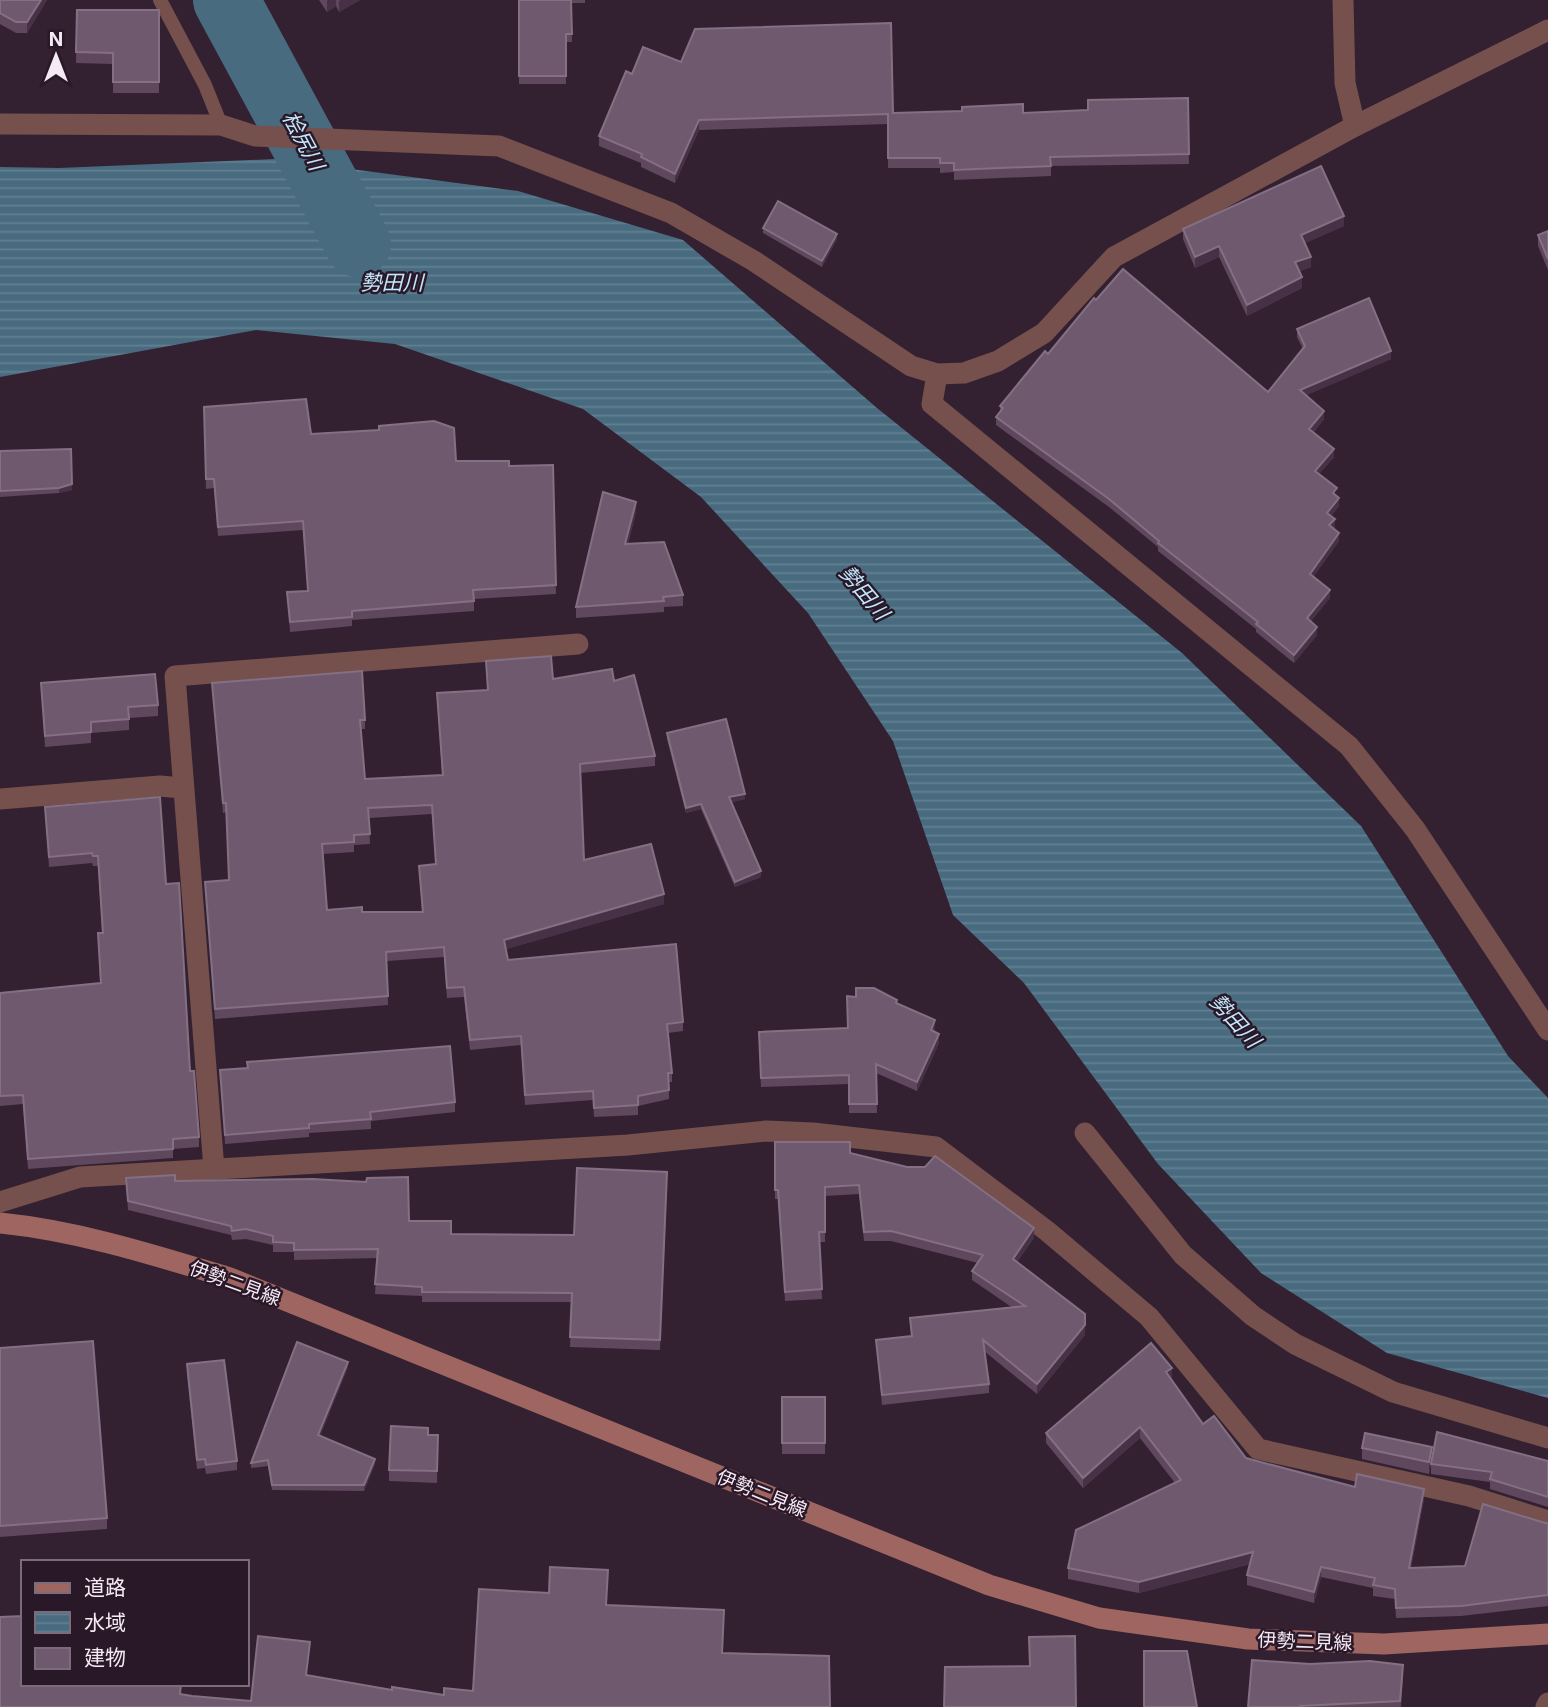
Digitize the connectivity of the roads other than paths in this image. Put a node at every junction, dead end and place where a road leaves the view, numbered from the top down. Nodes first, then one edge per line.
1 (160, 0) edge
2 (1343, 0) edge
3 (1548, 30) edge
4 (0, 124) edge
5 (221, 125) junction
6 (1355, 125) junction
7 (937, 374) junction
8 (578, 645) dead end
9 (182, 788) junction
10 (0, 799) edge
11 (1548, 1030) edge
12 (1085, 1133) dead end
13 (214, 1170) junction
14 (0, 1202) edge
15 (0, 1223) edge
16 (1548, 1438) edge
17 (1548, 1521) edge
18 (1548, 1634) edge

1 - 5 lane
2 - 6 street
3 - 6 street
4 - 5 street
5 - 7 street
6 - 7 street
7 - 11 street
8 - 9 street
9 - 10 street
9 - 13 street
12 - 16 street
13 - 14 street
13 - 17 street
15 - 18 main road, 伊勢二見線

